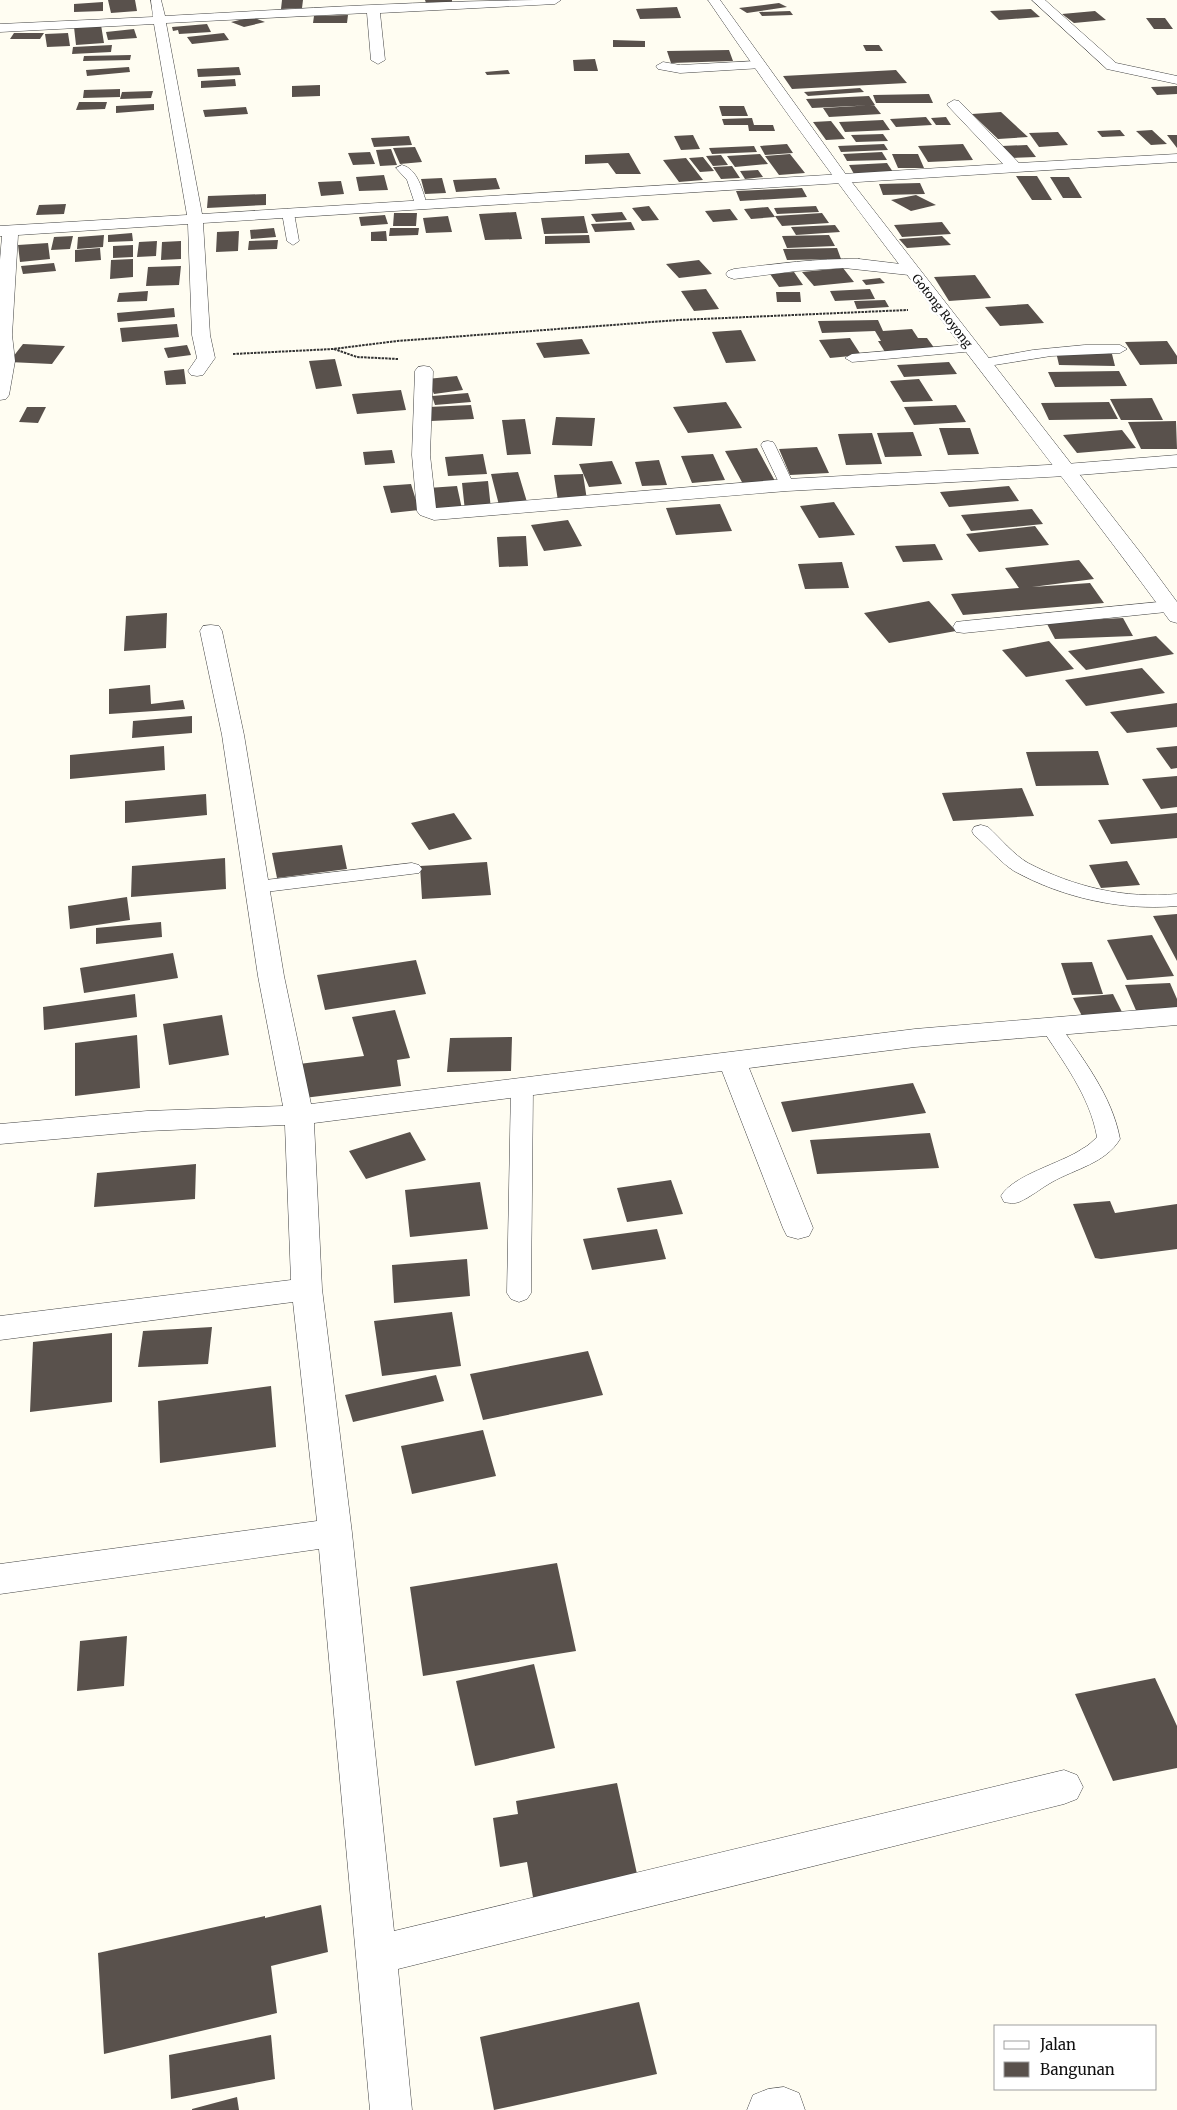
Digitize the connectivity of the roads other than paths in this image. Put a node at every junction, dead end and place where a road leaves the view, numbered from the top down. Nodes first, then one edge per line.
1 (156, 0) edge
2 (555, 0) edge
3 (714, 0) edge
4 (1038, 0) edge
5 (373, 8) junction
6 (158, 19) junction
7 (0, 28) edge
8 (378, 60) dead end
9 (757, 64) junction
10 (663, 66) dead end
11 (1177, 80) edge
12 (954, 104) dead end
13 (1177, 158) edge
14 (1014, 167) junction
15 (402, 168) dead end
16 (839, 178) junction
17 (421, 204) junction
18 (288, 213) junction
19 (195, 218) junction
20 (5, 231) edge
21 (293, 241) dead end
22 (909, 270) junction
23 (734, 274) dead end
24 (970, 348) junction
25 (1120, 349) dead end
26 (852, 358) dead end
27 (982, 363) junction
28 (202, 365) road end
29 (424, 371) road end
30 (0, 395) edge
31 (768, 445) dead end
32 (1177, 461) edge
33 (1066, 470) junction
34 (787, 484) junction
35 (1173, 612) edge
36 (964, 626) dead end
37 (211, 632) dead end
38 (981, 831) dead end
39 (412, 869) dead end
40 (256, 887) junction
41 (1177, 900) edge
42 (1177, 1016) edge
43 (1050, 1026) junction
44 (732, 1061) junction
45 (522, 1087) junction
46 (299, 1115) junction
47 (0, 1134) edge
48 (1012, 1196) dead end
49 (798, 1228) dead end
50 (307, 1288) junction
51 (519, 1293) dead end
52 (0, 1328) edge
53 (335, 1534) junction
54 (0, 1579) edge
55 (1064, 1787) dead end
56 (376, 1955) junction
57 (391, 2110) edge

1 - 6 street
2 - 5 street
3 - 9 street, Gotong Royong
4 - 11 street
5 - 6 street
5 - 8 street
6 - 7 street
6 - 19 street
9 - 10 street
9 - 16 street, Gotong Royong
12 - 14 street
13 - 14 street
14 - 16 street
15 - 17 lane
16 - 17 street
16 - 22 street, Gotong Royong
17 - 18 street
18 - 19 street
18 - 21 lane
19 - 20 street
19 - 28 street
20 - 30 street
22 - 23 street
22 - 24 street, Gotong Royong
24 - 26 lane
24 - 27 street, Gotong Royong
25 - 27 lane
27 - 33 street, Gotong Royong
29 - 34 street
31 - 34 lane
32 - 33 street
33 - 34 street
33 - 35 street, Gotong Royong
35 - 36 street
37 - 40 street
38 - 41 lane
39 - 40 lane
40 - 46 street
42 - 43 street
43 - 44 street
43 - 48 lane
44 - 45 street
44 - 49 street
45 - 46 street
45 - 51 lane
46 - 47 street
46 - 50 street
50 - 52 street
50 - 53 street
53 - 54 street
53 - 56 street
55 - 56 street
56 - 57 street

